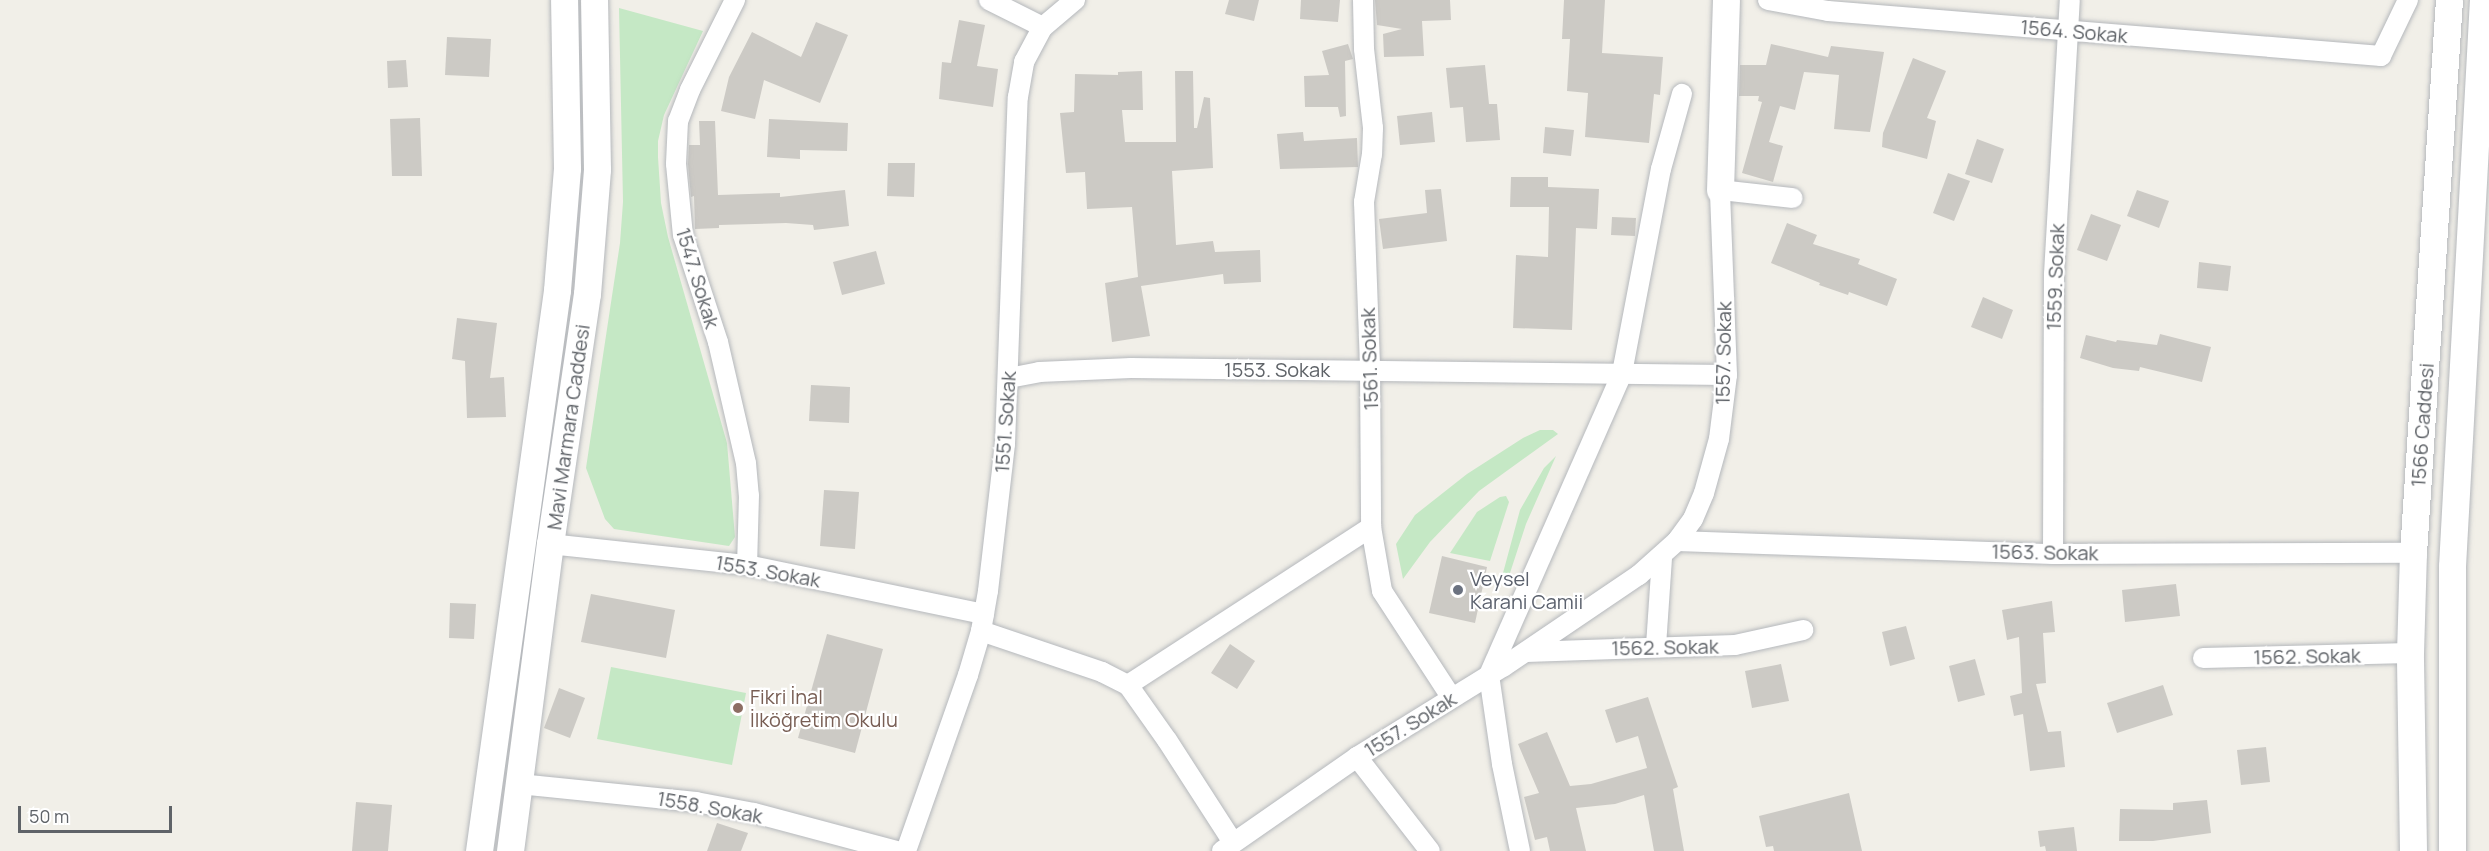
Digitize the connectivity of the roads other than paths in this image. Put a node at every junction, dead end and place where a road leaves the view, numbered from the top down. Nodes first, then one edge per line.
1 (564, 0) edge
2 (594, 0) edge
3 (735, 0) edge
4 (989, 0) edge
5 (1076, 0) edge
6 (1363, 0) edge
7 (1726, 0) edge
8 (1768, 0) edge
9 (2070, 0) edge
10 (2408, 0) edge
11 (2449, 0) edge
12 (2483, 0) edge
13 (1043, 27) junction
14 (2069, 31) junction
15 (1682, 94) dead end
16 (1720, 190) junction
17 (1793, 198) dead end
18 (1370, 369) junction
19 (1622, 373) junction
20 (1727, 375) junction
21 (1008, 378) junction
22 (1371, 527) junction
23 (1677, 541) junction
24 (550, 544) junction
25 (2413, 553) junction
26 (2053, 554) junction
27 (1662, 557) junction
28 (747, 565) junction
29 (982, 623) junction
30 (1803, 630) dead end
31 (1656, 646) junction
32 (1526, 652) junction
33 (2410, 653) junction
34 (2203, 658) dead end
35 (1489, 675) junction
36 (1128, 685) junction
37 (1451, 698) junction
38 (1358, 757) junction
39 (519, 784) junction
40 (1227, 846) edge
41 (479, 851) edge
42 (510, 851) edge
43 (897, 851) edge
44 (906, 851) edge
45 (1430, 851) edge
46 (1520, 851) edge
47 (2413, 851) edge
48 (2452, 851) edge

1 - 41 street
2 - 24 street, Mavi Marmara Caddesi
3 - 28 street, 1547. Sokak
4 - 13 street
5 - 13 street, 1551. Sokak
6 - 18 street, 1561. Sokak
7 - 16 street, 1557. Sokak
8 - 14 street, 1564. Sokak
9 - 14 street, 1559. Sokak
10 - 14 street, 1564. Sokak
11 - 25 street, 1566 Caddesi
12 - 48 street, 1566 Caddesi
13 - 21 street, 1551. Sokak
14 - 26 street, 1559. Sokak
15 - 19 street
16 - 17 street
16 - 20 street, 1557. Sokak
18 - 19 street, 1553. Sokak
18 - 21 street, 1553. Sokak
18 - 22 street, 1561. Sokak
19 - 20 street, 1553. Sokak
19 - 35 street
20 - 23 street, 1557. Sokak
21 - 29 street, 1551. Sokak
22 - 36 street
22 - 37 street, 1561. Sokak
23 - 26 street, 1563. Sokak
23 - 27 street, 1557. Sokak
24 - 28 street, 1553. Sokak
24 - 39 street, Mavi Marmara Caddesi
25 - 26 street, 1563. Sokak
25 - 33 street, 1566 Caddesi
27 - 31 street
27 - 32 street, 1557. Sokak
28 - 29 street, 1553. Sokak
29 - 36 street, 1553. Sokak
29 - 44 street, 1551. Sokak
30 - 31 street, 1562. Sokak
31 - 32 street, 1562. Sokak
32 - 35 street, 1557. Sokak
33 - 34 street, 1562. Sokak
33 - 47 street, 1566 Caddesi
35 - 37 street, 1557. Sokak
35 - 46 street
36 - 40 street, 1553. Sokak
37 - 38 street, 1557. Sokak
38 - 40 street, 1557. Sokak
38 - 45 street
39 - 42 street, Mavi Marmara Caddesi
39 - 43 street, 1558. Sokak

